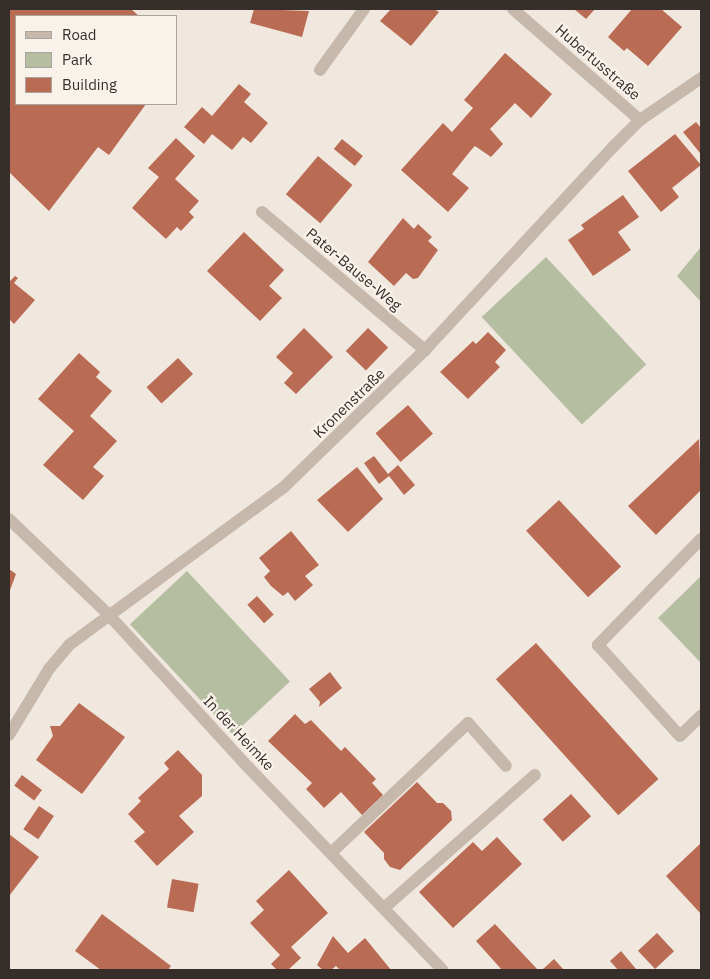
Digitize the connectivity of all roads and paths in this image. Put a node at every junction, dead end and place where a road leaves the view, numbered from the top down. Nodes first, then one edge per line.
1 (364, 9) edge
2 (513, 9) edge
3 (320, 70) dead end
4 (701, 78) edge
5 (640, 120) junction
6 (262, 212) dead end
7 (425, 350) junction
8 (9, 519) edge
9 (701, 539) edge
10 (109, 615) junction
11 (701, 716) edge
12 (9, 734) edge
13 (506, 766) dead end
14 (535, 775) dead end
15 (331, 853) junction
16 (384, 908) junction
17 (443, 970) edge

1 - 3 street
2 - 5 street, Hubertusstraße
4 - 5 street, Kronenstraße
5 - 7 street, Kronenstraße
6 - 7 street, Pater-Bause-Weg
7 - 10 street, Kronenstraße
8 - 10 street, In der Heimke
9 - 11 street
10 - 12 street, Kronenstraße
10 - 15 street, In der Heimke
13 - 15 street
14 - 16 street
15 - 16 street, In der Heimke
16 - 17 street, In der Heimke

